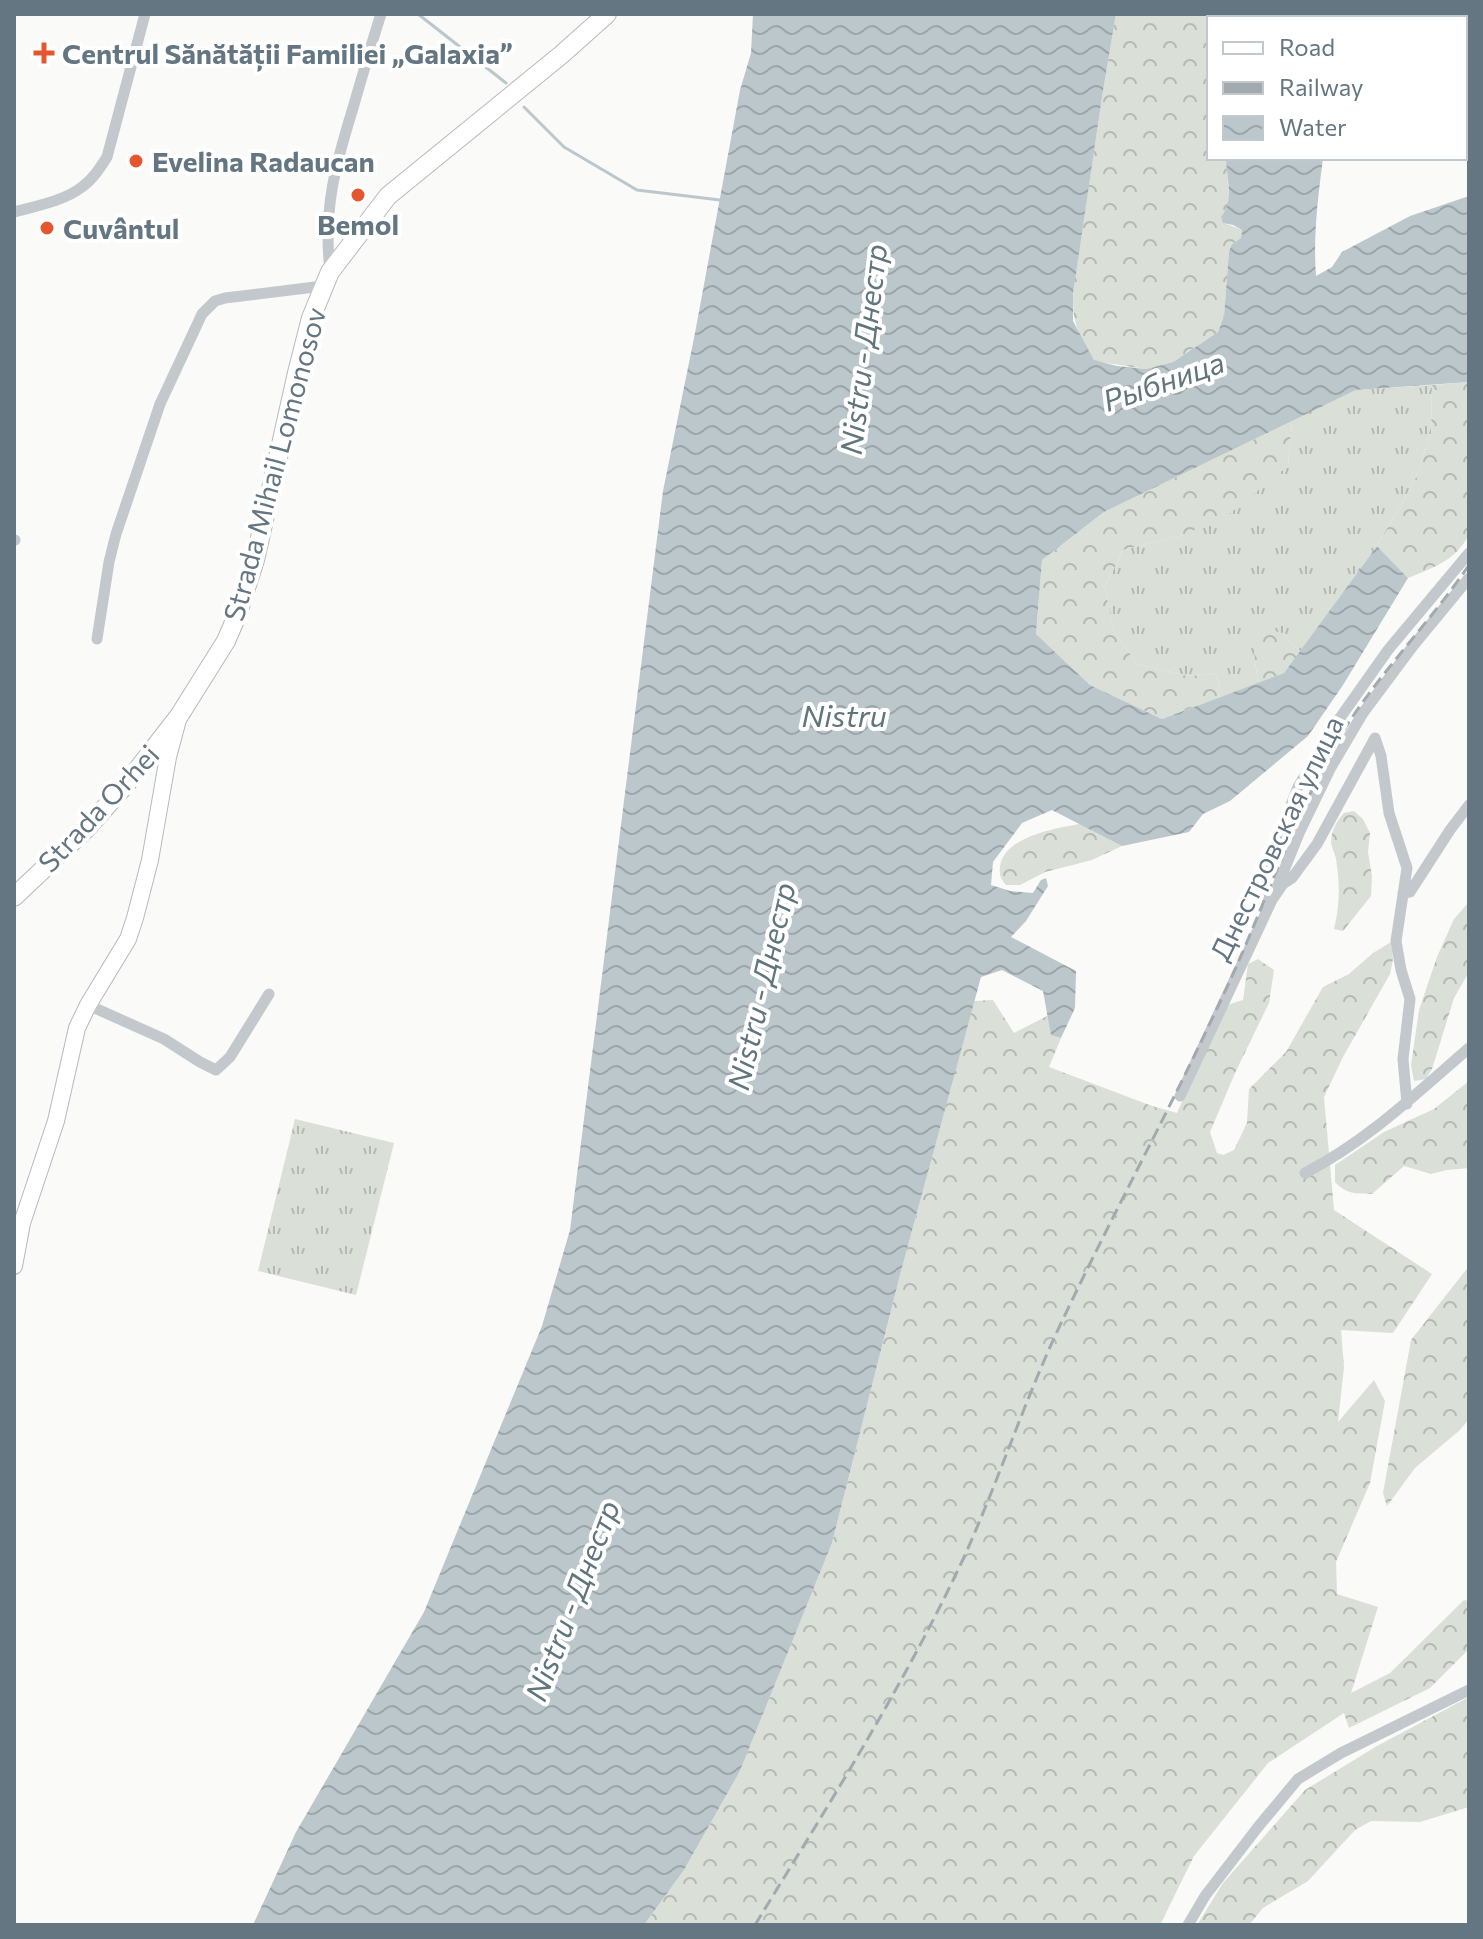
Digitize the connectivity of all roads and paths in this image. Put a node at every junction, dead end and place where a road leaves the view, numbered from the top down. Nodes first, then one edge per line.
1 (145, 14) edge
2 (381, 14) edge
3 (607, 14) edge
4 (14, 212) edge
5 (326, 279) junction
6 (1469, 553) edge
7 (1469, 578) edge
8 (97, 639) dead end
9 (179, 716) junction
10 (1469, 805) edge
11 (1403, 893) junction
12 (14, 897) edge
13 (1272, 900) junction
14 (269, 994) dead end
15 (88, 1005) junction
16 (1469, 1048) edge
17 (1180, 1096) dead end
18 (1407, 1104) junction
19 (1305, 1173) dead end
20 (14, 1266) edge
21 (1469, 1690) edge
22 (1188, 1925) edge

1 - 4 street
2 - 5 street, Strada Mihail Lomonosov
3 - 5 main road
5 - 8 street
5 - 9 main road, Strada Mihail Lomonosov
6 - 13 street
7 - 13 street, Днестровская улица
9 - 12 main road, Strada Orhei
9 - 15 main road, Strada Mihail Lomonosov
10 - 11 street
11 - 13 street
11 - 18 street
13 - 17 street, Днестровская улица
14 - 15 street
15 - 20 main road, Strada Mihail Lomonosov
16 - 18 street
18 - 19 street
21 - 22 street

